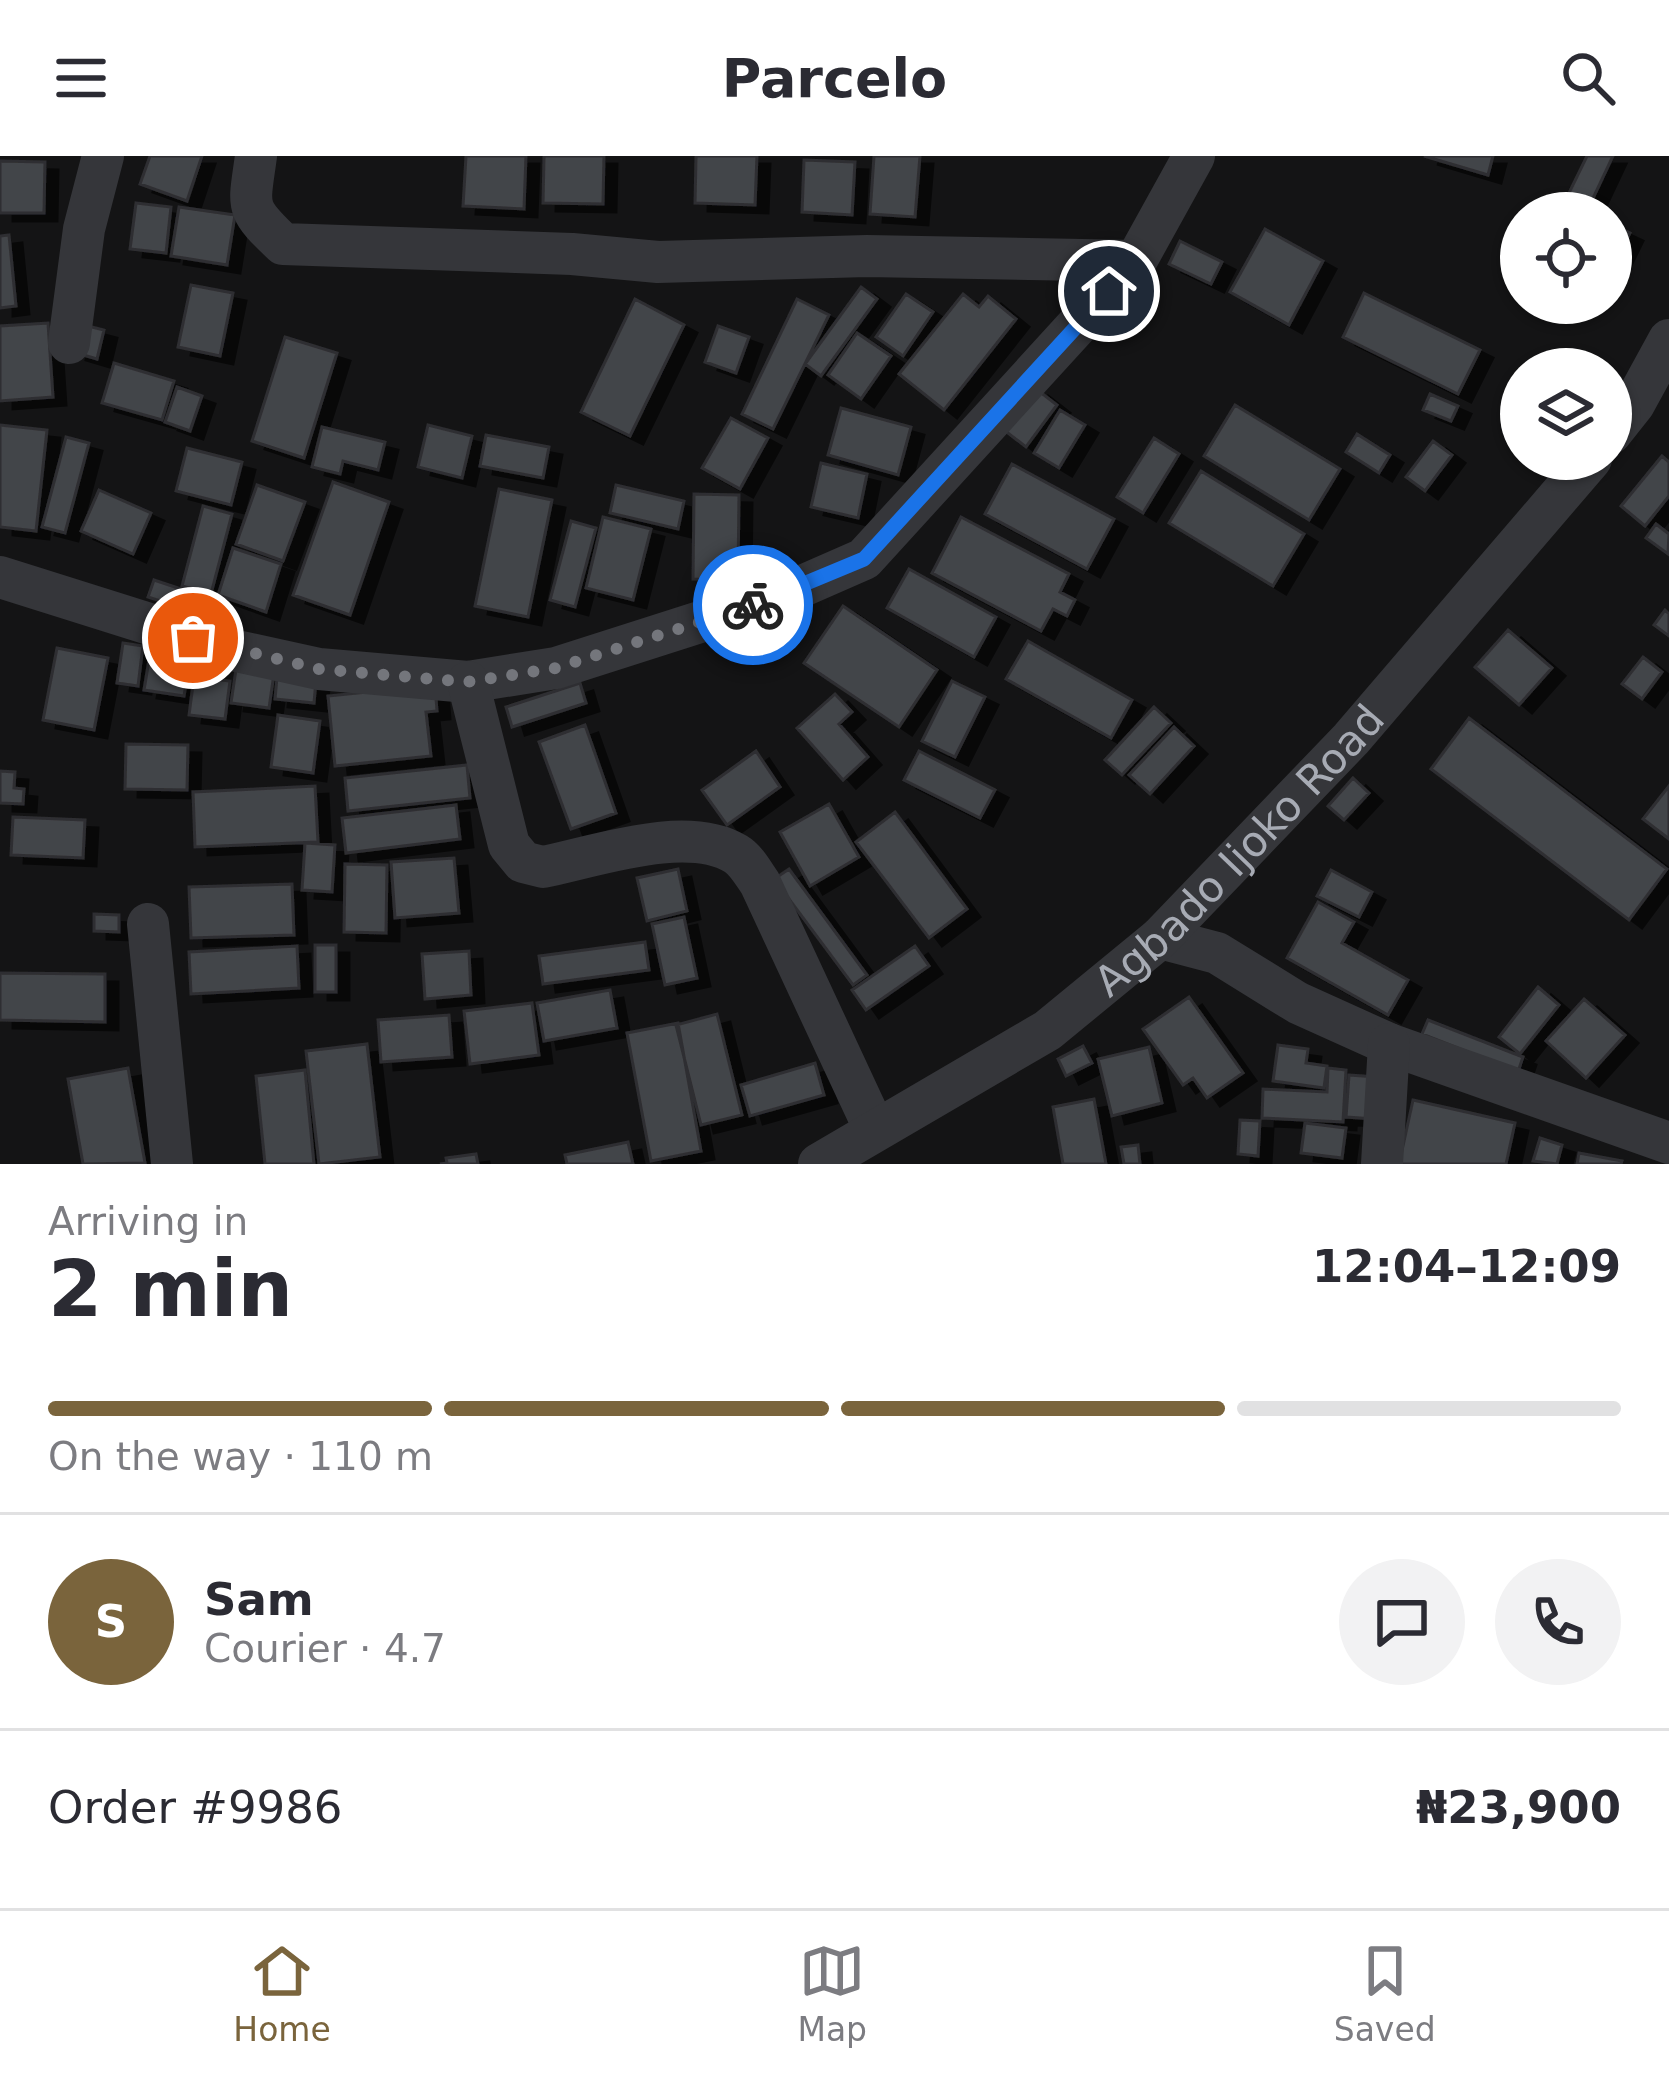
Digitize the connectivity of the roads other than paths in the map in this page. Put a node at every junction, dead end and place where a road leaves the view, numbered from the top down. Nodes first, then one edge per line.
1 (104, 156) edge
2 (256, 156) edge
3 (1194, 156) edge
4 (1136, 261) junction
5 (1669, 340) edge
6 (69, 343) dead end
7 (1632, 407) edge
8 (1573, 480) edge
9 (0, 577) edge
10 (467, 682) junction
11 (148, 924) dead end
12 (1160, 938) junction
13 (1389, 1044) junction
14 (874, 1130) junction
15 (1669, 1143) edge
16 (832, 1161) edge
17 (172, 1164) edge
18 (1382, 1164) edge

1 - 6 street
2 - 4 street
3 - 4 street
4 - 10 street
5 - 7 street
8 - 12 street, Agbado Ijoko Road
9 - 10 street
10 - 14 street
11 - 17 street
12 - 13 street
12 - 14 street, Agbado Ijoko Road
13 - 15 street
13 - 18 street
14 - 16 street, Agbado Ijoko Road

